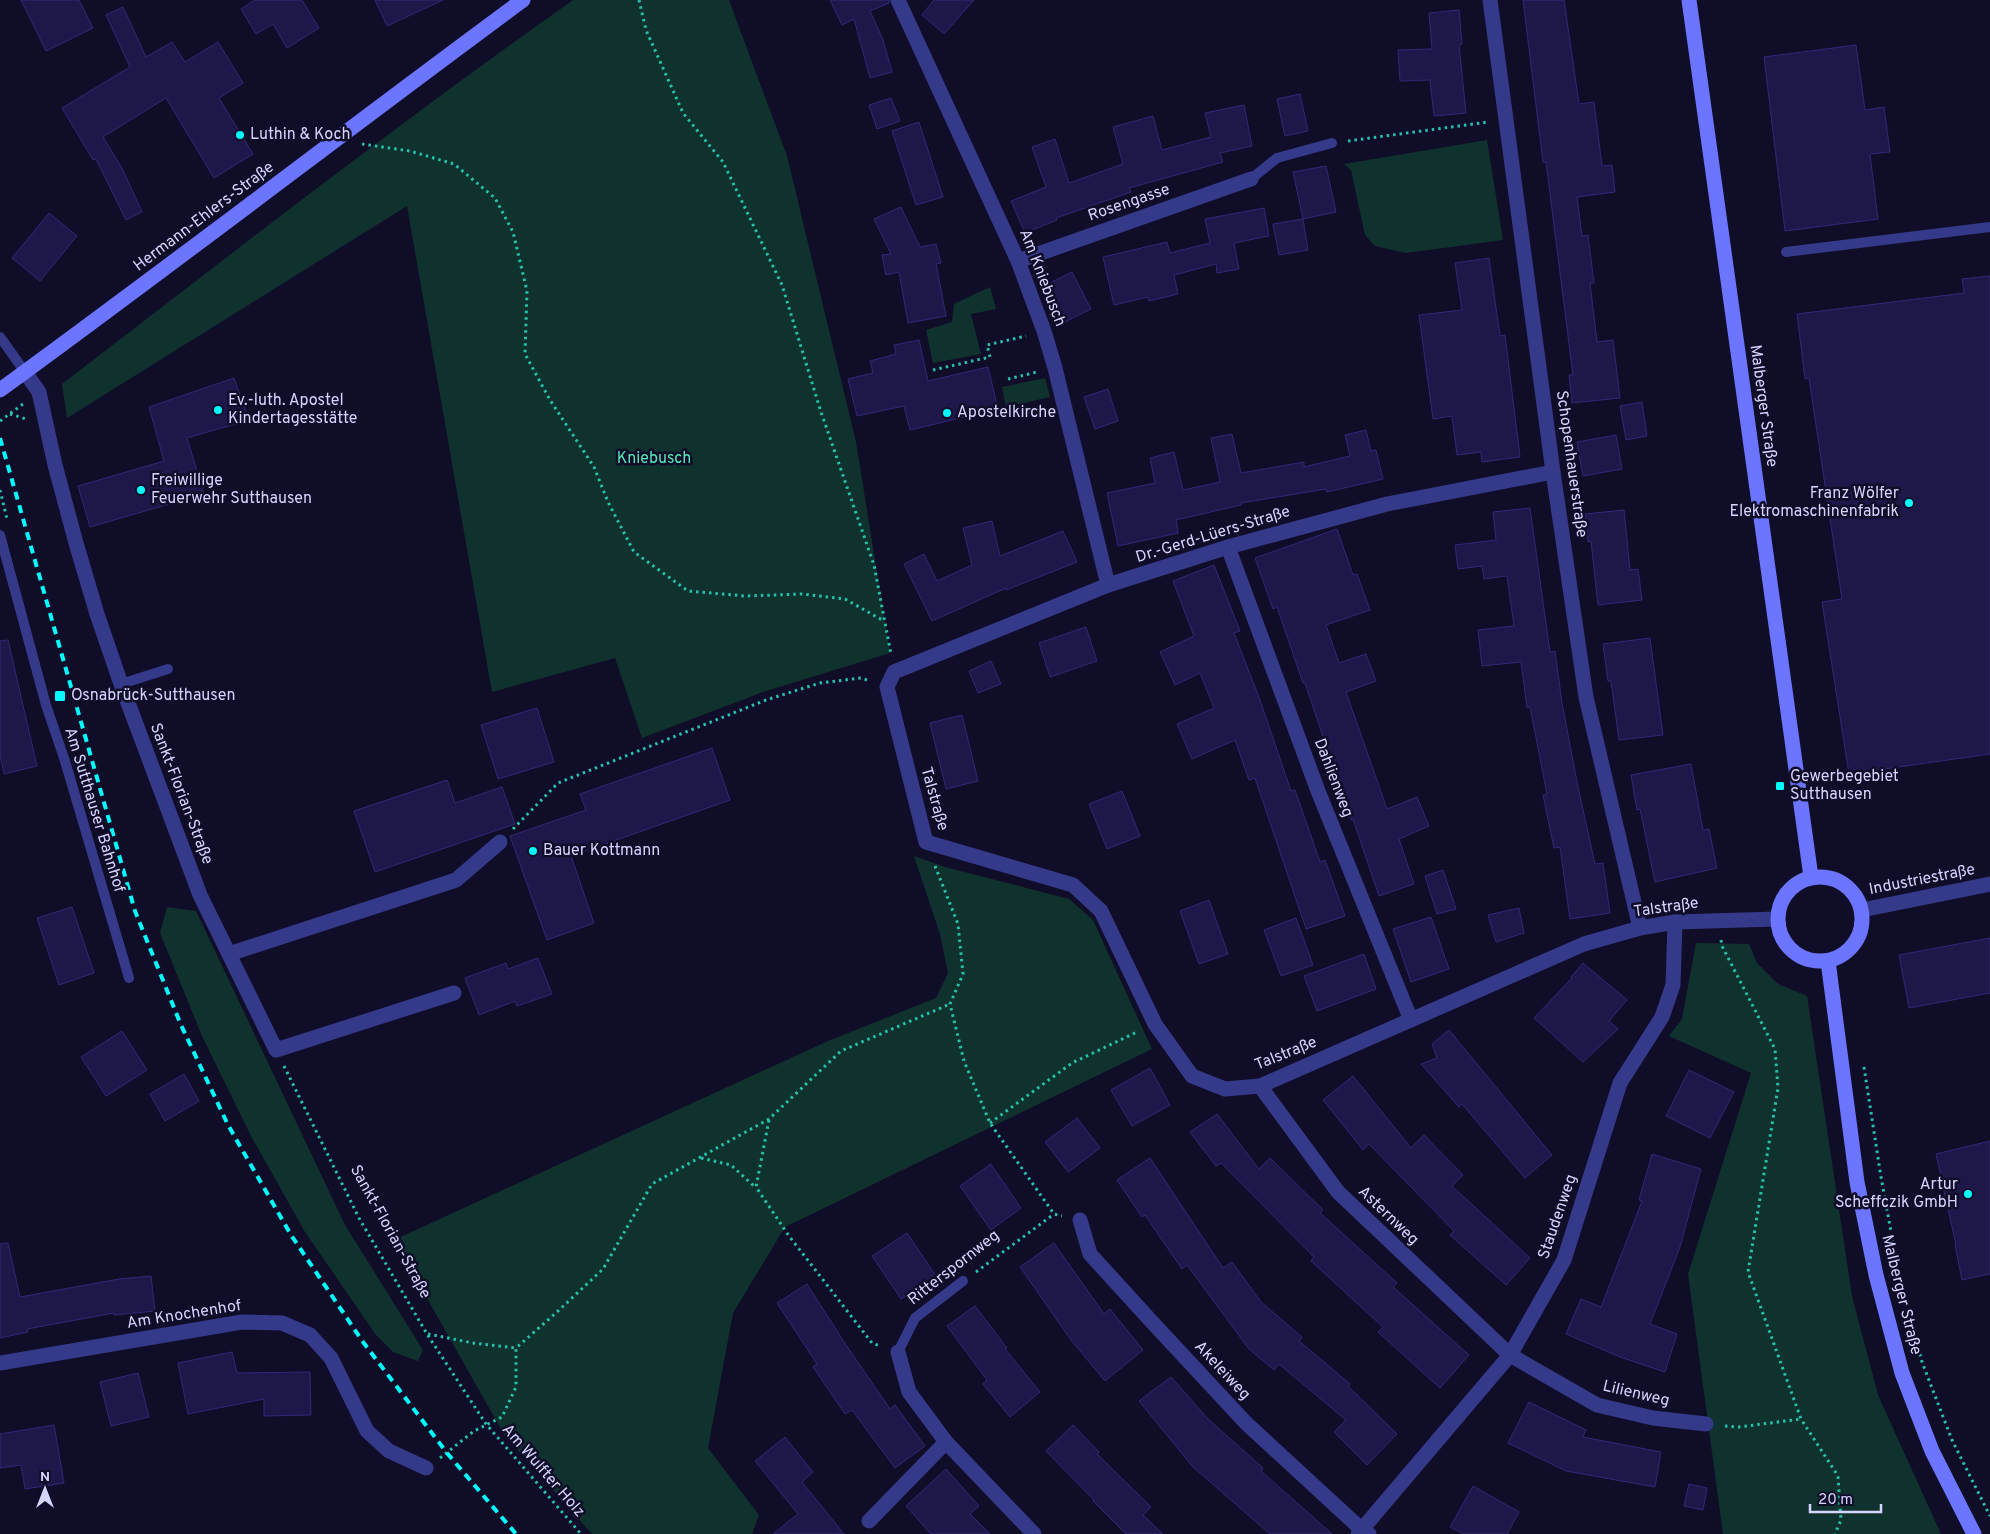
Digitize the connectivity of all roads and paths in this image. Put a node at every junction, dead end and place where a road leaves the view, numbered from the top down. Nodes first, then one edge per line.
1 (523, 0) edge
2 (639, 0) edge
3 (898, 0) edge
4 (1490, 0) edge
5 (1689, 0) edge
6 (1507, 120) junction
7 (334, 140) junction
8 (1332, 143) joint
9 (1251, 179) joint
10 (1990, 227) edge
11 (1786, 252) dead end
12 (1018, 261) junction
13 (1044, 331) junction
14 (0, 337) edge
15 (1055, 368) junction
16 (933, 370) dead end
17 (25, 372) junction
18 (1008, 379) dead end
19 (0, 390) edge
20 (39, 392) junction
21 (0, 421) edge
22 (1554, 472) junction
23 (0, 490) edge
24 (0, 520) edge
25 (0, 535) edge
26 (1228, 547) junction
27 (1108, 585) junction
28 (884, 621) junction
29 (168, 668) dead end
30 (894, 672) junction
31 (121, 684) junction
32 (887, 687) junction
33 (500, 842) joint
34 (926, 842) junction
35 (1812, 877) junction
36 (1990, 884) edge
37 (1862, 910) junction
38 (1717, 919) junction
39 (1777, 919) junction
40 (1675, 922) junction
41 (1640, 928) junction
42 (229, 954) junction
43 (1828, 961) junction
44 (129, 978) dead end
45 (454, 993) dead end
46 (950, 1004) junction
47 (1411, 1020) junction
48 (1155, 1024) junction
49 (276, 1050) junction
50 (1863, 1062) dead end
51 (1260, 1086) junction
52 (769, 1119) junction
53 (990, 1123) junction
54 (700, 1158) junction
55 (756, 1187) junction
56 (1080, 1220) dead end
57 (964, 1281) joint
58 (427, 1334) junction
59 (516, 1348) junction
60 (898, 1352) junction
61 (1510, 1356) junction
62 (0, 1363) edge
63 (1801, 1419) junction
64 (486, 1424) junction
65 (1706, 1424) joint
66 (946, 1442) junction
67 (426, 1468) joint
68 (1990, 1516) edge
69 (869, 1521) dead end
70 (1363, 1532) edge
71 (581, 1534) edge
72 (1034, 1534) edge
73 (1835, 1534) edge
74 (1974, 1534) edge

1 - 7 street, Hermann-Ehlers-Straße
2 - 28 path
3 - 12 street, Am Kniebusch
4 - 6 street, Schopenhauerstraße
5 - 35 street, Malberger Straße
6 - 8 path
6 - 22 street, Schopenhauerstraße
7 - 17 street, Hermann-Ehlers-Straße
7 - 28 path
8 - 9 lane
9 - 12 street, Rosengasse
10 - 11 lane
12 - 13 street, Am Kniebusch
13 - 15 street, Am Kniebusch
13 - 16 path
14 - 17 lane
15 - 18 path
15 - 27 street, Am Kniebusch
17 - 19 street, Hermann-Ehlers-Straße
17 - 20 street, Sankt-Florian-Straße
20 - 21 path
20 - 31 street, Sankt-Florian-Straße
22 - 26 street, Dr.-Gerd-Lüers-Straße
22 - 41 street, Schopenhauerstraße
23 - 24 path
25 - 44 lane, Am Sutthauser Bahnhof
26 - 27 street, Dr.-Gerd-Lüers-Straße
26 - 47 street, Dahlienweg
27 - 30 street, Dr.-Gerd-Lüers-Straße
28 - 30 path
29 - 31 lane
30 - 32 street
31 - 42 street, Sankt-Florian-Straße
32 - 33 path
32 - 34 street, Talstraße
33 - 42 street
34 - 46 path
34 - 48 street, Talstraße
35 - 37 street
35 - 39 street
36 - 37 street, Industriestraße
37 - 43 street
38 - 39 street, Talstraße
38 - 40 street, Talstraße
38 - 63 path
39 - 43 street
40 - 41 street, Talstraße
40 - 61 street, Staudenweg
41 - 47 street, Talstraße
42 - 49 street, Sankt-Florian-Straße
43 - 74 street, Malberger Straße
45 - 49 street
46 - 52 path
46 - 53 path
47 - 51 street, Talstraße
48 - 51 street, Talstraße
48 - 53 path
49 - 58 path, Sankt-Florian-Straße
50 - 68 path
51 - 61 street, Asternweg
52 - 54 path
52 - 55 path
53 - 57 path, Ritterspornweg
54 - 55 path
54 - 59 path
55 - 60 path
56 - 70 street, Akeleiweg
57 - 60 lane, Ritterspornweg
58 - 59 path
58 - 64 path, Sankt-Florian-Straße
59 - 64 path
60 - 66 street
61 - 65 street, Lilienweg
61 - 70 street, Staudenweg
62 - 67 street, Am Knochenhof
63 - 65 path
63 - 73 path
64 - 67 path
64 - 71 path, Am Wulfter Holz
66 - 69 street
66 - 72 street

